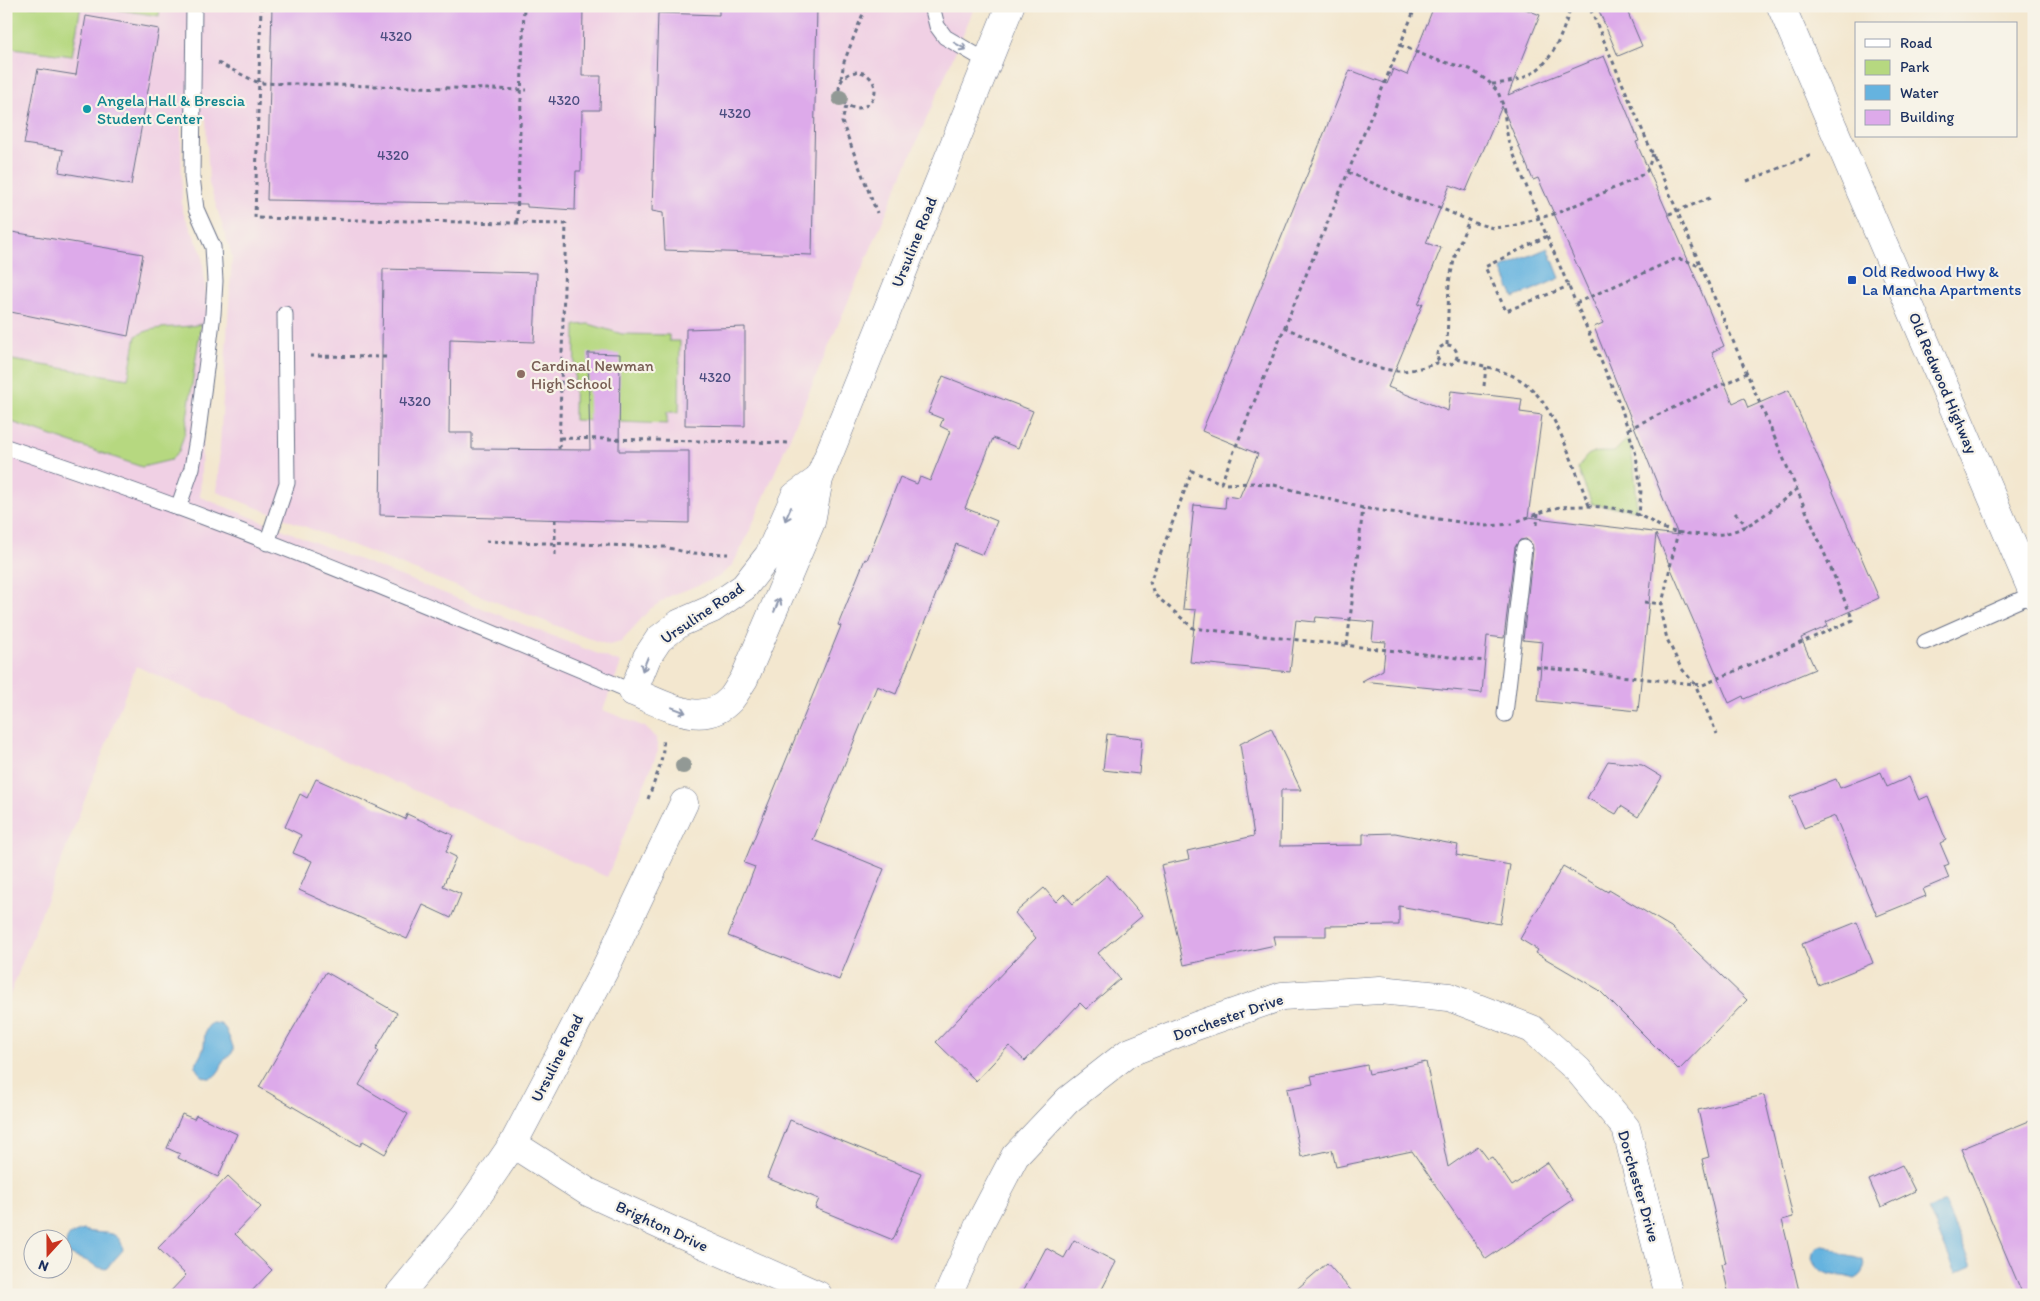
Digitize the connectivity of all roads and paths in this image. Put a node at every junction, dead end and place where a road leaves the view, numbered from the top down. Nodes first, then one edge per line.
1 (194, 6) edge
2 (261, 6) edge
3 (524, 6) edge
4 (866, 6) edge
5 (932, 6) edge
6 (1010, 6) edge
7 (1416, 6) edge
8 (1571, 6) edge
9 (1589, 6) edge
10 (1781, 6) edge
11 (1400, 45) junction
12 (193, 50) junction
13 (988, 62) junction
14 (842, 79) junction
15 (259, 83) junction
16 (1491, 84) junction
17 (521, 90) junction
18 (527, 90) dead end
19 (846, 106) junction
20 (1840, 144) junction
21 (1653, 154) junction
22 (1348, 172) junction
23 (1747, 181) dead end
24 (1710, 198) dead end
25 (1677, 211) junction
26 (878, 214) dead end
27 (1669, 214) dead end
28 (1539, 218) junction
29 (1469, 220) junction
30 (517, 222) junction
31 (1547, 236) junction
32 (1701, 267) junction
33 (1568, 286) junction
34 (1576, 303) junction
35 (286, 314) dead end
36 (1284, 327) junction
37 (1447, 345) junction
38 (287, 355) junction
39 (386, 357) dead end
40 (1457, 358) junction
41 (1440, 362) junction
42 (1486, 367) junction
43 (1747, 373) junction
44 (1484, 386) dead end
45 (1628, 429) junction
46 (560, 438) junction
47 (792, 442) dead end
48 (6, 446) edge
49 (559, 450) dead end
50 (819, 478) junction
51 (1226, 484) dead end
52 (1797, 489) junction
53 (178, 508) junction
54 (1363, 508) junction
55 (1590, 508) junction
56 (1735, 513) dead end
57 (1639, 516) junction
58 (555, 519) dead end
59 (1747, 526) junction
60 (1678, 531) junction
61 (486, 541) dead end
62 (267, 542) junction
63 (555, 544) junction
64 (1524, 548) dead end
65 (769, 555) junction
66 (555, 558) dead end
67 (2034, 594) edge
68 (1644, 602) dead end
69 (1662, 604) junction
70 (1925, 642) dead end
71 (1347, 645) dead end
72 (1511, 664) junction
73 (1695, 684) junction
74 (634, 692) junction
75 (1506, 714) dead end
76 (660, 731) dead end
77 (1717, 734) dead end
78 (684, 803) dead end
79 (646, 804) dead end
80 (513, 1144) junction
81 (400, 1295) edge
82 (818, 1295) edge
83 (948, 1295) edge
84 (1669, 1295) edge

1 - 12 lane
2 - 15 path
3 - 17 path
4 - 14 path
5 -> 13 lane
6 - 13 street, Ursuline Road
7 - 11 path
8 - 16 path
9 - 21 path
10 - 20 street, Old Redwood Highway
11 - 16 path
11 - 22 path
12 - 15 path
12 - 53 lane
13 - 50 street, Ursuline Road
14 - 19 path
14 - 19 path
15 - 17 path
15 - 30 path
16 - 28 path
17 - 18 path
17 - 30 path
19 - 26 path
20 - 23 path
20 - 67 street, Old Redwood Highway
21 - 25 path
21 - 28 path
22 - 29 path
22 - 36 path
24 - 25 path
25 - 27 path
25 - 32 path
28 - 29 path
28 - 31 path
29 - 37 path
30 - 46 path
31 - 33 path
31 - 33 path
32 - 34 path
32 - 43 path
33 - 34 path
34 - 45 path
35 - 38 lane
36 - 41 path
36 - 72 path
37 - 40 path
37 - 41 path
38 - 39 path
38 - 62 lane
40 - 41 path
40 - 42 path
42 - 44 path
42 - 55 path
43 - 45 path
43 - 52 path
45 - 57 path
46 - 47 path
46 - 49 path
48 - 53 lane
50 -> 65 street, Ursuline Road
74 -> 50 street, Ursuline Road
51 - 54 path
52 - 59 path
52 - 73 path
53 - 62 lane
54 - 55 path
54 - 71 path
55 - 57 path
56 - 59 path
57 - 60 path
58 - 63 path
59 - 60 path
60 - 69 path
61 - 63 path
62 - 74 lane
63 - 65 path
63 - 66 path
64 - 72 lane
65 -> 74 street, Ursuline Road
67 - 70 lane
68 - 69 path
69 - 73 path
72 - 73 path
72 - 75 lane
73 - 77 path
76 - 79 path
78 - 80 street, Ursuline Road
80 - 81 street, Ursuline Road
80 - 82 street, Brighton Drive
83 - 84 street, Dorchester Drive

